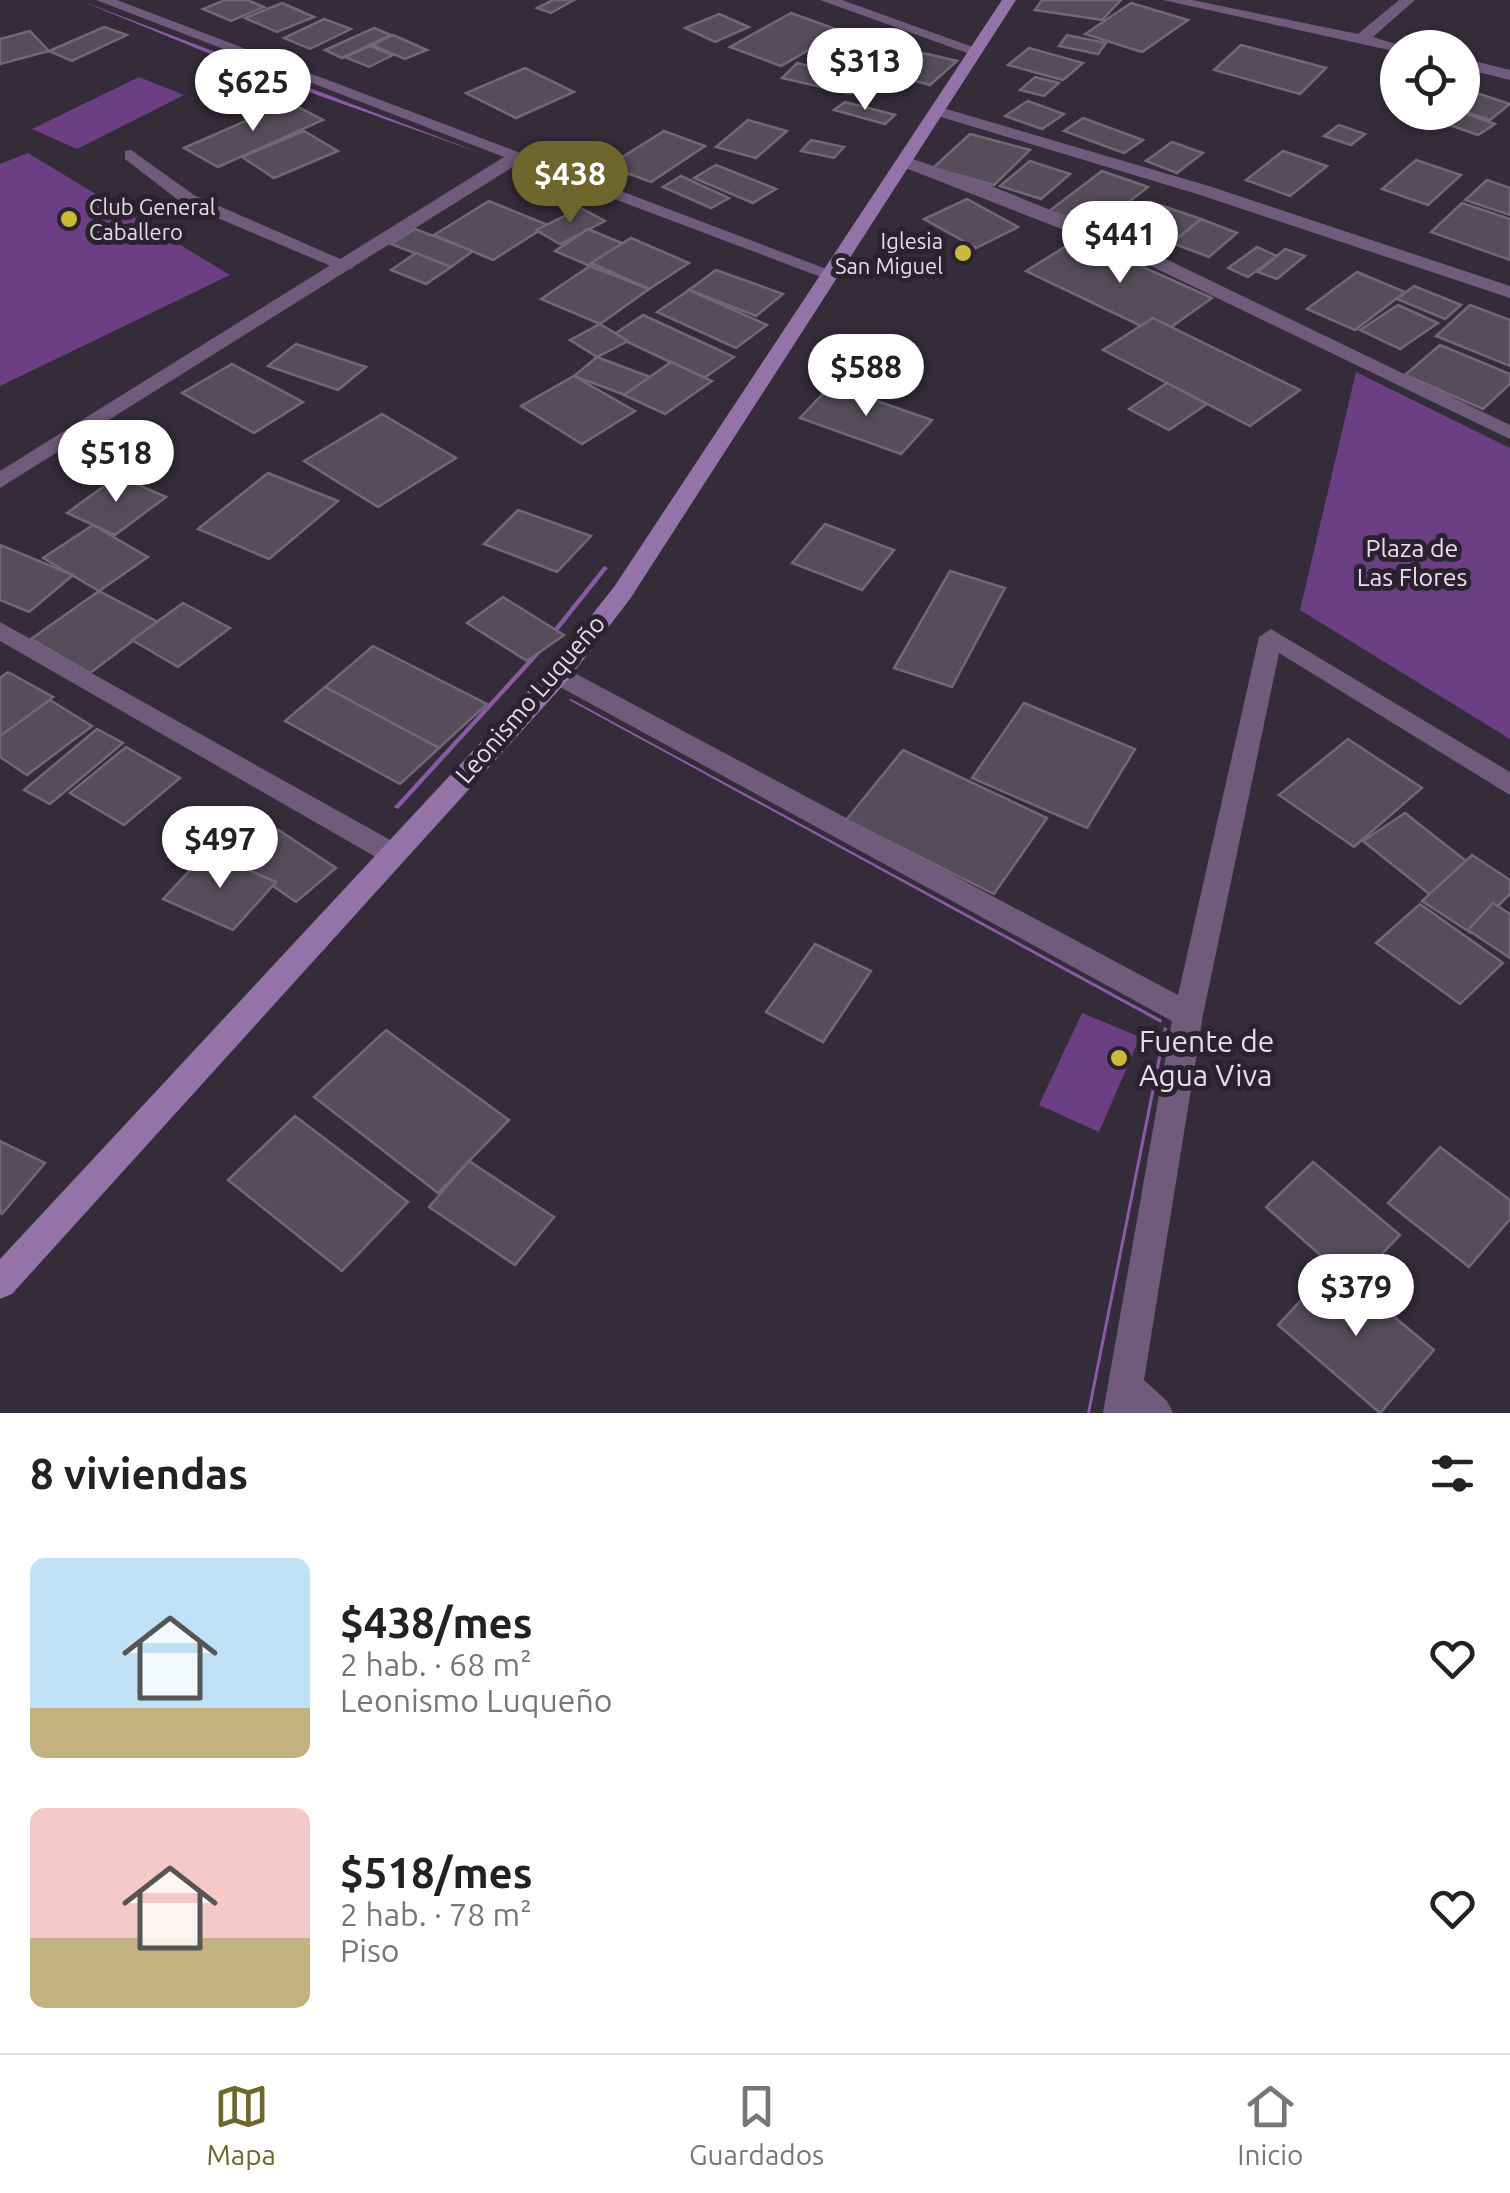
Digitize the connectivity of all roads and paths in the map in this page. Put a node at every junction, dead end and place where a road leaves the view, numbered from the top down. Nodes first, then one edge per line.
1 (103, 0) edge
2 (827, 0) edge
3 (1009, 0) edge
4 (1170, 0) edge
5 (1408, 0) edge
6 (1363, 38) junction
7 (1380, 42) edge
8 (976, 51) junction
9 (1480, 68) edge
10 (1510, 76) edge
11 (937, 111) junction
12 (132, 155) dead end
13 (516, 157) junction
14 (904, 161) junction
15 (345, 264) junction
16 (828, 272) junction
17 (1510, 292) edge
18 (1510, 434) edge
19 (0, 481) edge
20 (0, 630) edge
21 (558, 674) junction
22 (1510, 785) edge
23 (392, 852) junction
24 (1188, 1016) junction
25 (0, 1284) edge
26 (1124, 1400) edge
27 (1155, 1413) edge

1 - 13 street
2 - 8 street
3 - 8 street, Leonismo Luqueño
4 - 6 street
5 - 6 street
6 - 7 street
8 - 11 street, Leonismo Luqueño
9 - 10 street
11 - 14 street, Leonismo Luqueño
11 - 17 street
12 - 15 street
13 - 15 street
13 - 16 street
14 - 16 street, Leonismo Luqueño
14 - 18 street
15 - 19 street
16 - 21 street, Leonismo Luqueño
20 - 23 street
21 - 23 street, Leonismo Luqueño
21 - 24 street
22 - 24 street
23 - 25 street, Leonismo Luqueño
24 - 26 street
26 - 27 street

